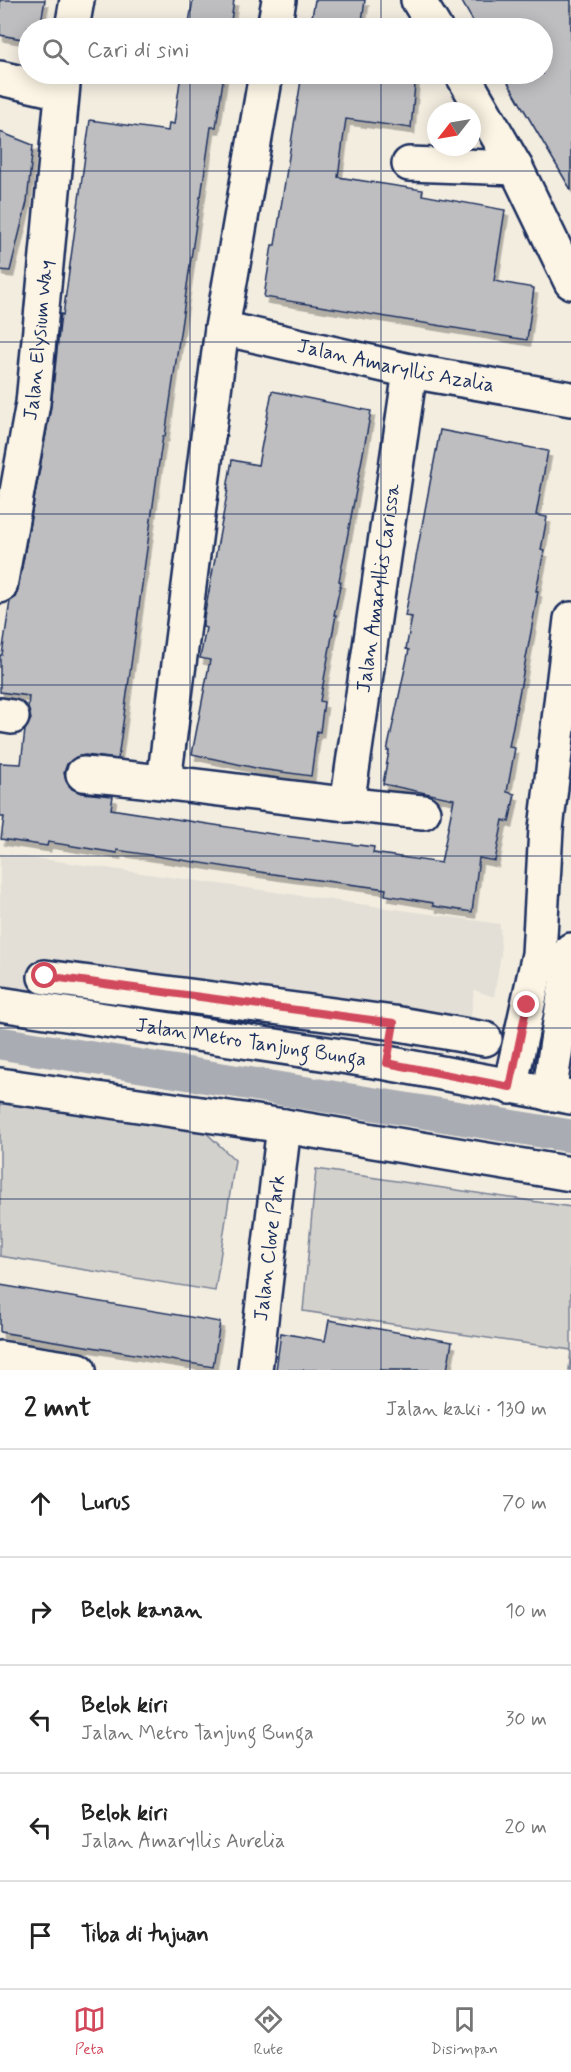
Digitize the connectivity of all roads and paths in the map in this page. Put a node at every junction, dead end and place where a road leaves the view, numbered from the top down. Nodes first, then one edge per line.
1 (77, 0) edge
2 (279, 0) edge
3 (418, 0) edge
4 (74, 18) edge
5 (276, 18) edge
6 (429, 18) edge
7 (0, 78) edge
8 (18, 79) edge
9 (63, 84) edge
10 (264, 84) edge
11 (470, 94) edge
12 (462, 157) edge
13 (409, 164) dead end
14 (516, 168) junction
15 (571, 282) edge
16 (222, 328) junction
17 (410, 371) junction
18 (571, 399) edge
19 (0, 586) edge
20 (570, 638) edge
21 (83, 774) dead end
22 (164, 781) junction
23 (347, 805) junction
24 (423, 812) dead end
25 (570, 957) edge
26 (537, 959) junction
27 (45, 976) dead end
28 (0, 1004) edge
29 (394, 1023) junction
30 (485, 1039) dead end
31 (387, 1063) junction
32 (0, 1085) edge
33 (510, 1087) junction
34 (560, 1095) edge
35 (284, 1126) junction
36 (571, 1174) edge
37 (0, 1358) edge
38 (40, 1367) edge
39 (79, 1370) edge
40 (255, 1370) edge

1 - 4 street
2 - 5 street
3 - 6 street
7 - 8 street
9 - 19 street, Jalan Elysium Way
10 - 16 street
11 - 14 street
12 - 13 street
12 - 14 street
14 - 15 street
16 - 17 street, Jalan Amaryllis Azalia
16 - 22 street
17 - 18 street, Jalan Amaryllis Azalia
17 - 23 street, Jalan Amaryllis Carissa
20 - 26 street
21 - 22 street
22 - 23 street
23 - 24 street
25 - 26 street
25 - 34 street
26 - 33 street
27 - 29 street
28 - 31 street, Jalan Metro Tanjung Bunga
29 - 30 street
29 - 31 street
31 - 33 street, Jalan Metro Tanjung Bunga
32 - 35 street
33 - 34 street, Jalan Metro Tanjung Bunga
35 - 36 street
35 - 40 street, Jalan Clove Park
37 - 38 street
38 - 39 street

